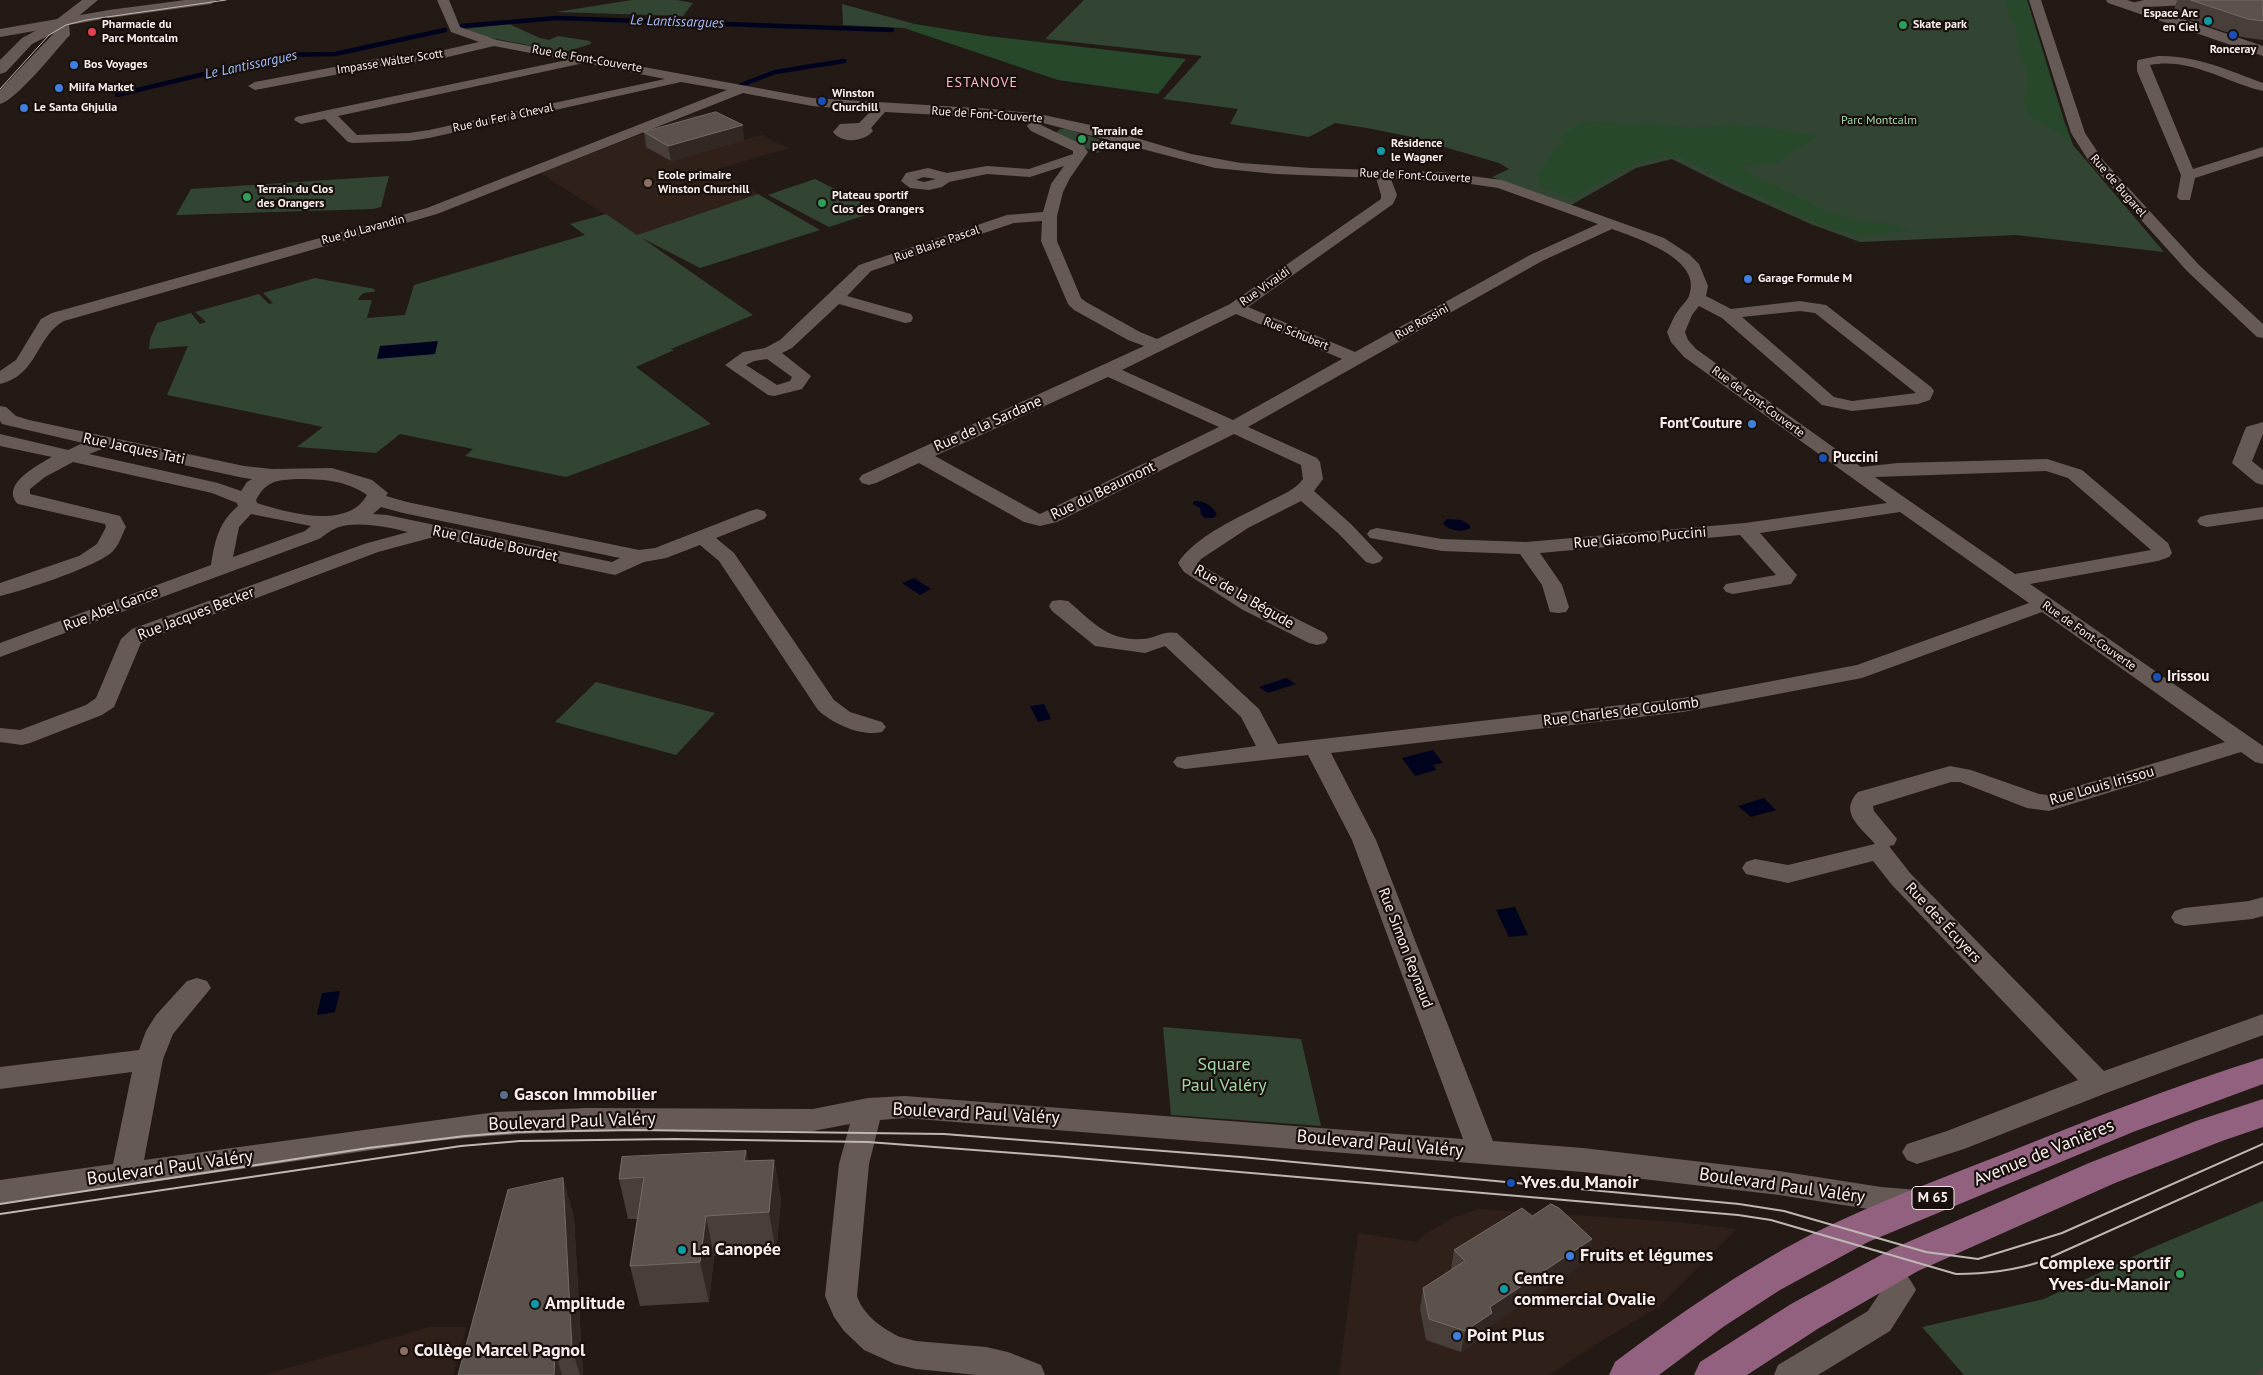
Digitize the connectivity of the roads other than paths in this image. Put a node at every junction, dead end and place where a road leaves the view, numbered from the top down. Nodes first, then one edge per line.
1 (91, 0) edge
2 (211, 0) edge
3 (443, 0) edge
4 (2035, 0) edge
5 (2112, 0) edge
6 (2206, 0) edge
7 (2132, 7) junction
8 (61, 23) junction
9 (0, 33) edge
10 (495, 43) junction
11 (2263, 52) edge
12 (591, 60) junction
13 (0, 69) edge
14 (686, 77) junction
15 (255, 86) dead end
16 (2263, 87) edge
17 (742, 89) junction
18 (0, 99) edge
19 (880, 109) junction
20 (328, 114) junction
21 (1039, 118) junction
22 (301, 120) dead end
23 (862, 127) dead end
24 (2263, 152) edge
25 (1080, 156) junction
26 (1030, 173) junction
27 (1382, 174) junction
28 (2188, 176) junction
29 (944, 178) dead end
30 (1058, 186) junction
31 (2185, 197) dead end
32 (1050, 216) junction
33 (1612, 224) junction
34 (836, 298) junction
35 (1696, 298) junction
36 (1236, 308) junction
37 (1728, 314) junction
38 (905, 318) dead end
39 (2263, 333) edge
40 (1156, 345) junction
41 (770, 353) dead end
42 (1356, 358) junction
43 (1108, 370) junction
44 (0, 379) edge
45 (0, 411) edge
46 (1236, 426) junction
47 (2263, 428) edge
48 (0, 440) edge
49 (103, 442) junction
50 (919, 455) junction
51 (68, 456) junction
52 (1857, 473) junction
53 (272, 475) junction
54 (869, 479) dead end
55 (2263, 479) edge
56 (1303, 492) junction
57 (376, 499) junction
58 (247, 503) junction
59 (1903, 506) junction
60 (2263, 513) edge
61 (757, 515) dead end
62 (340, 520) junction
63 (2207, 521) dead end
64 (1745, 529) junction
65 (433, 531) junction
66 (1377, 534) dead end
67 (702, 538) junction
68 (1526, 548) junction
69 (639, 556) junction
70 (1373, 558) dead end
71 (221, 567) junction
72 (2011, 581) junction
73 (1733, 588) dead end
74 (0, 590) edge
75 (2044, 605) junction
76 (1060, 606) dead end
77 (1558, 607) dead end
78 (1317, 638) dead end
79 (0, 650) edge
80 (874, 727) dead end
81 (0, 735) edge
82 (2243, 744) junction
83 (1317, 749) junction
84 (1271, 753) junction
85 (2263, 757) edge
86 (1185, 762) dead end
87 (1885, 839) dead end
88 (1755, 868) dead end
89 (2263, 906) edge
90 (2184, 917) dead end
91 (197, 988) dead end
92 (2263, 1024) edge
93 (149, 1059) junction
94 (2263, 1071) edge
95 (0, 1078) edge
96 (2099, 1084) junction
97 (868, 1109) junction
98 (2263, 1113) edge
99 (1917, 1152) dead end
100 (1483, 1153) junction
101 (126, 1174) junction
102 (0, 1192) edge
103 (1923, 1202) junction
104 (1891, 1280) junction
105 (1029, 1375) edge
106 (1629, 1375) edge
107 (1714, 1375) edge
108 (1790, 1375) edge

1 - 8 street
2 - 8 street
3 - 10 street, Rue de Font-Couverte
4 - 39 street, Rue de Bugarel
5 - 7 street
6 - 7 street
7 - 11 street
8 - 9 street
8 - 13 street
8 - 18 street
10 - 12 street, Rue de Font-Couverte
10 - 15 street, Impasse Walter Scott
12 - 14 street, Rue de Font-Couverte
12 - 20 street
14 - 17 street, Rue de Font-Couverte
14 - 20 street, Rue du Fer à Cheval
16 - 28 street
17 - 19 street, Rue de Font-Couverte
17 - 44 street, Rue du Lavandin
19 - 21 street, Rue de Font-Couverte
19 - 23 street
20 - 22 street
21 - 25 street
21 - 27 street, Rue de Font-Couverte
24 - 28 street
25 - 26 street
25 - 30 street
26 - 29 street
26 - 30 street
27 - 33 street, Rue de Font-Couverte
27 - 36 street, Rue Vivaldi
28 - 31 street
30 - 32 street
32 - 34 street, Rue Blaise Pascal
32 - 40 street
33 - 35 street, Rue de Font-Couverte
33 - 42 street, Rue Rossini
34 - 38 street
34 - 41 street, Rue Blaise Pascal
35 - 37 street
35 - 52 street, Rue de Font-Couverte
36 - 40 street, Rue Vivaldi
36 - 42 street, Rue Schubert
37 - 37 street
40 - 43 street, Rue Vivaldi
42 - 46 street, Rue Rossini
43 - 46 street
43 - 50 street, Rue de la Sardane
45 - 49 street, Rue Jacques Tati
46 - 50 street, Rue du Beaumont
46 - 56 street
47 - 55 street
48 - 51 street, Rue Jacques Tati
49 - 51 street
49 - 53 street, Rue Jacques Tati
50 - 54 street, Rue de la Sardane
51 - 58 street, Rue Jacques Tati
51 - 74 street
52 - 59 street, Rue de Font-Couverte
52 - 72 street
53 - 57 street, Rue Jacques Tati
53 - 58 street
56 - 70 street
56 - 78 street, Rue de la Bégude
57 - 62 street
57 - 69 street, Rue Claude Bourdet
58 - 62 street, Rue Jacques Tati
58 - 71 street
59 - 64 street, Rue Giacomo Puccini
59 - 72 street, Rue de Font-Couverte
60 - 63 street
61 - 67 street, Rue Claude Bourdet
62 - 65 street, Rue Claude Bourdet
62 - 71 street, Rue Abel Gance
64 - 68 street, Rue Giacomo Puccini
64 - 73 street
65 - 69 street, Rue Claude Bourdet
65 - 81 street, Rue Jacques Becker
66 - 68 street, Rue Giacomo Puccini
67 - 69 street, Rue Claude Bourdet
67 - 80 street
68 - 77 street
71 - 79 street, Rue Abel Gance
72 - 75 street, Rue de Font-Couverte
75 - 82 street, Rue de Font-Couverte
75 - 83 street, Rue Charles de Coulomb
76 - 84 street
82 - 85 street, Rue de Font-Couverte
82 - 87 street, Rue Louis Irissou
83 - 84 street, Rue Charles de Coulomb
83 - 100 street, Rue Simon Reynaud
84 - 86 street, Rue Charles de Coulomb
88 - 96 street, Rue des Écuyers
89 - 90 street
91 - 93 street
92 - 96 street
93 - 95 street
93 - 101 street
94 - 103 main road, Avenue de Vanières / M 65
96 - 99 street
97 - 100 street, Boulevard Paul Valéry
97 - 101 street, Boulevard Paul Valéry
97 - 105 street
98 - 104 main road
100 - 103 street, Boulevard Paul Valéry
101 - 102 street, Boulevard Paul Valéry
103 - 106 main road, Avenue de Vanières / M 65
104 - 107 main road
104 - 108 street

